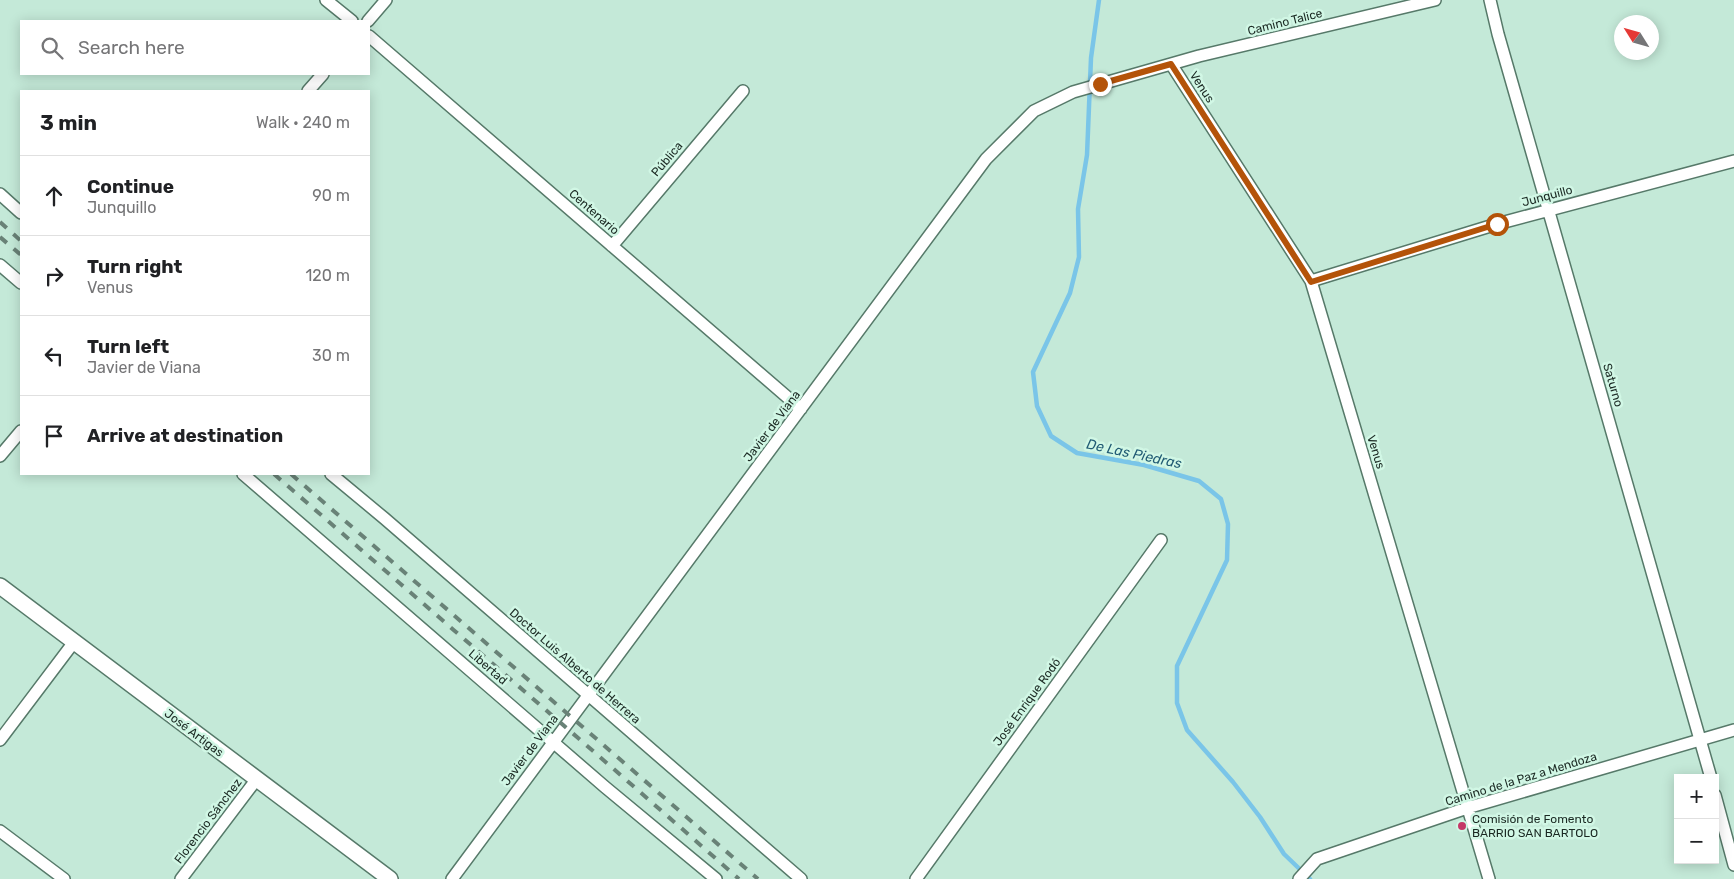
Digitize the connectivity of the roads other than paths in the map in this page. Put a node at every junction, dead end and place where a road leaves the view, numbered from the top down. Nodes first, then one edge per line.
1 (326, 0) edge
2 (386, 0) edge
3 (1435, 0) edge
4 (1490, 0) edge
5 (351, 20) edge
6 (369, 20) edge
7 (370, 37) edge
8 (1171, 64) junction
9 (322, 75) edge
10 (309, 90) edge
11 (743, 91) dead end
12 (1734, 161) edge
13 (0, 194) edge
14 (1549, 210) junction
15 (20, 212) edge
16 (612, 246) junction
17 (0, 265) edge
18 (20, 282) edge
19 (1311, 282) junction
20 (801, 409) junction
21 (20, 431) edge
22 (0, 456) edge
23 (244, 475) edge
24 (332, 475) edge
25 (1161, 540) dead end
26 (0, 586) edge
27 (74, 642) junction
28 (588, 696) junction
29 (1734, 730) edge
30 (0, 740) edge
31 (1700, 740) junction
32 (553, 742) junction
33 (1710, 774) edge
34 (256, 780) junction
35 (1468, 808) junction
36 (1719, 810) edge
37 (0, 831) edge
38 (1734, 865) edge
39 (64, 879) edge
40 (181, 879) edge
41 (390, 879) edge
42 (452, 879) edge
43 (716, 879) edge
44 (801, 879) edge
45 (916, 879) edge
46 (1299, 879) edge
47 (1489, 879) edge

1 - 5 street
2 - 6 street
3 - 8 street, Camino Talice
4 - 14 street, Saturno
7 - 16 street, Centenario
8 - 19 street, Venus
8 - 20 street, Javier de Viana
9 - 10 street
11 - 16 street, Pública
12 - 14 street, Junquillo
13 - 15 street
14 - 19 street, Junquillo
14 - 31 street, Saturno
16 - 20 street, Centenario
17 - 18 street
19 - 35 street, Venus
20 - 28 street, Javier de Viana
21 - 22 street
23 - 32 street, Libertad
24 - 28 street, Doctor Luis Alberto de Herrera
25 - 45 street, José Enrique Rodó
26 - 27 street, José Artigas
27 - 30 street
27 - 34 street, José Artigas
28 - 32 street, Javier de Viana
28 - 44 street, Doctor Luis Alberto de Herrera
29 - 31 street, Camino de la Paz a Mendoza
31 - 33 street, Saturno
31 - 35 street, Camino de la Paz a Mendoza
32 - 42 street, Javier de Viana
32 - 43 street, Libertad
34 - 40 street, Florencio Sánchez
34 - 41 street, José Artigas
35 - 46 street, Camino de la Paz a Mendoza
35 - 47 street, Venus
36 - 38 street
37 - 39 street

